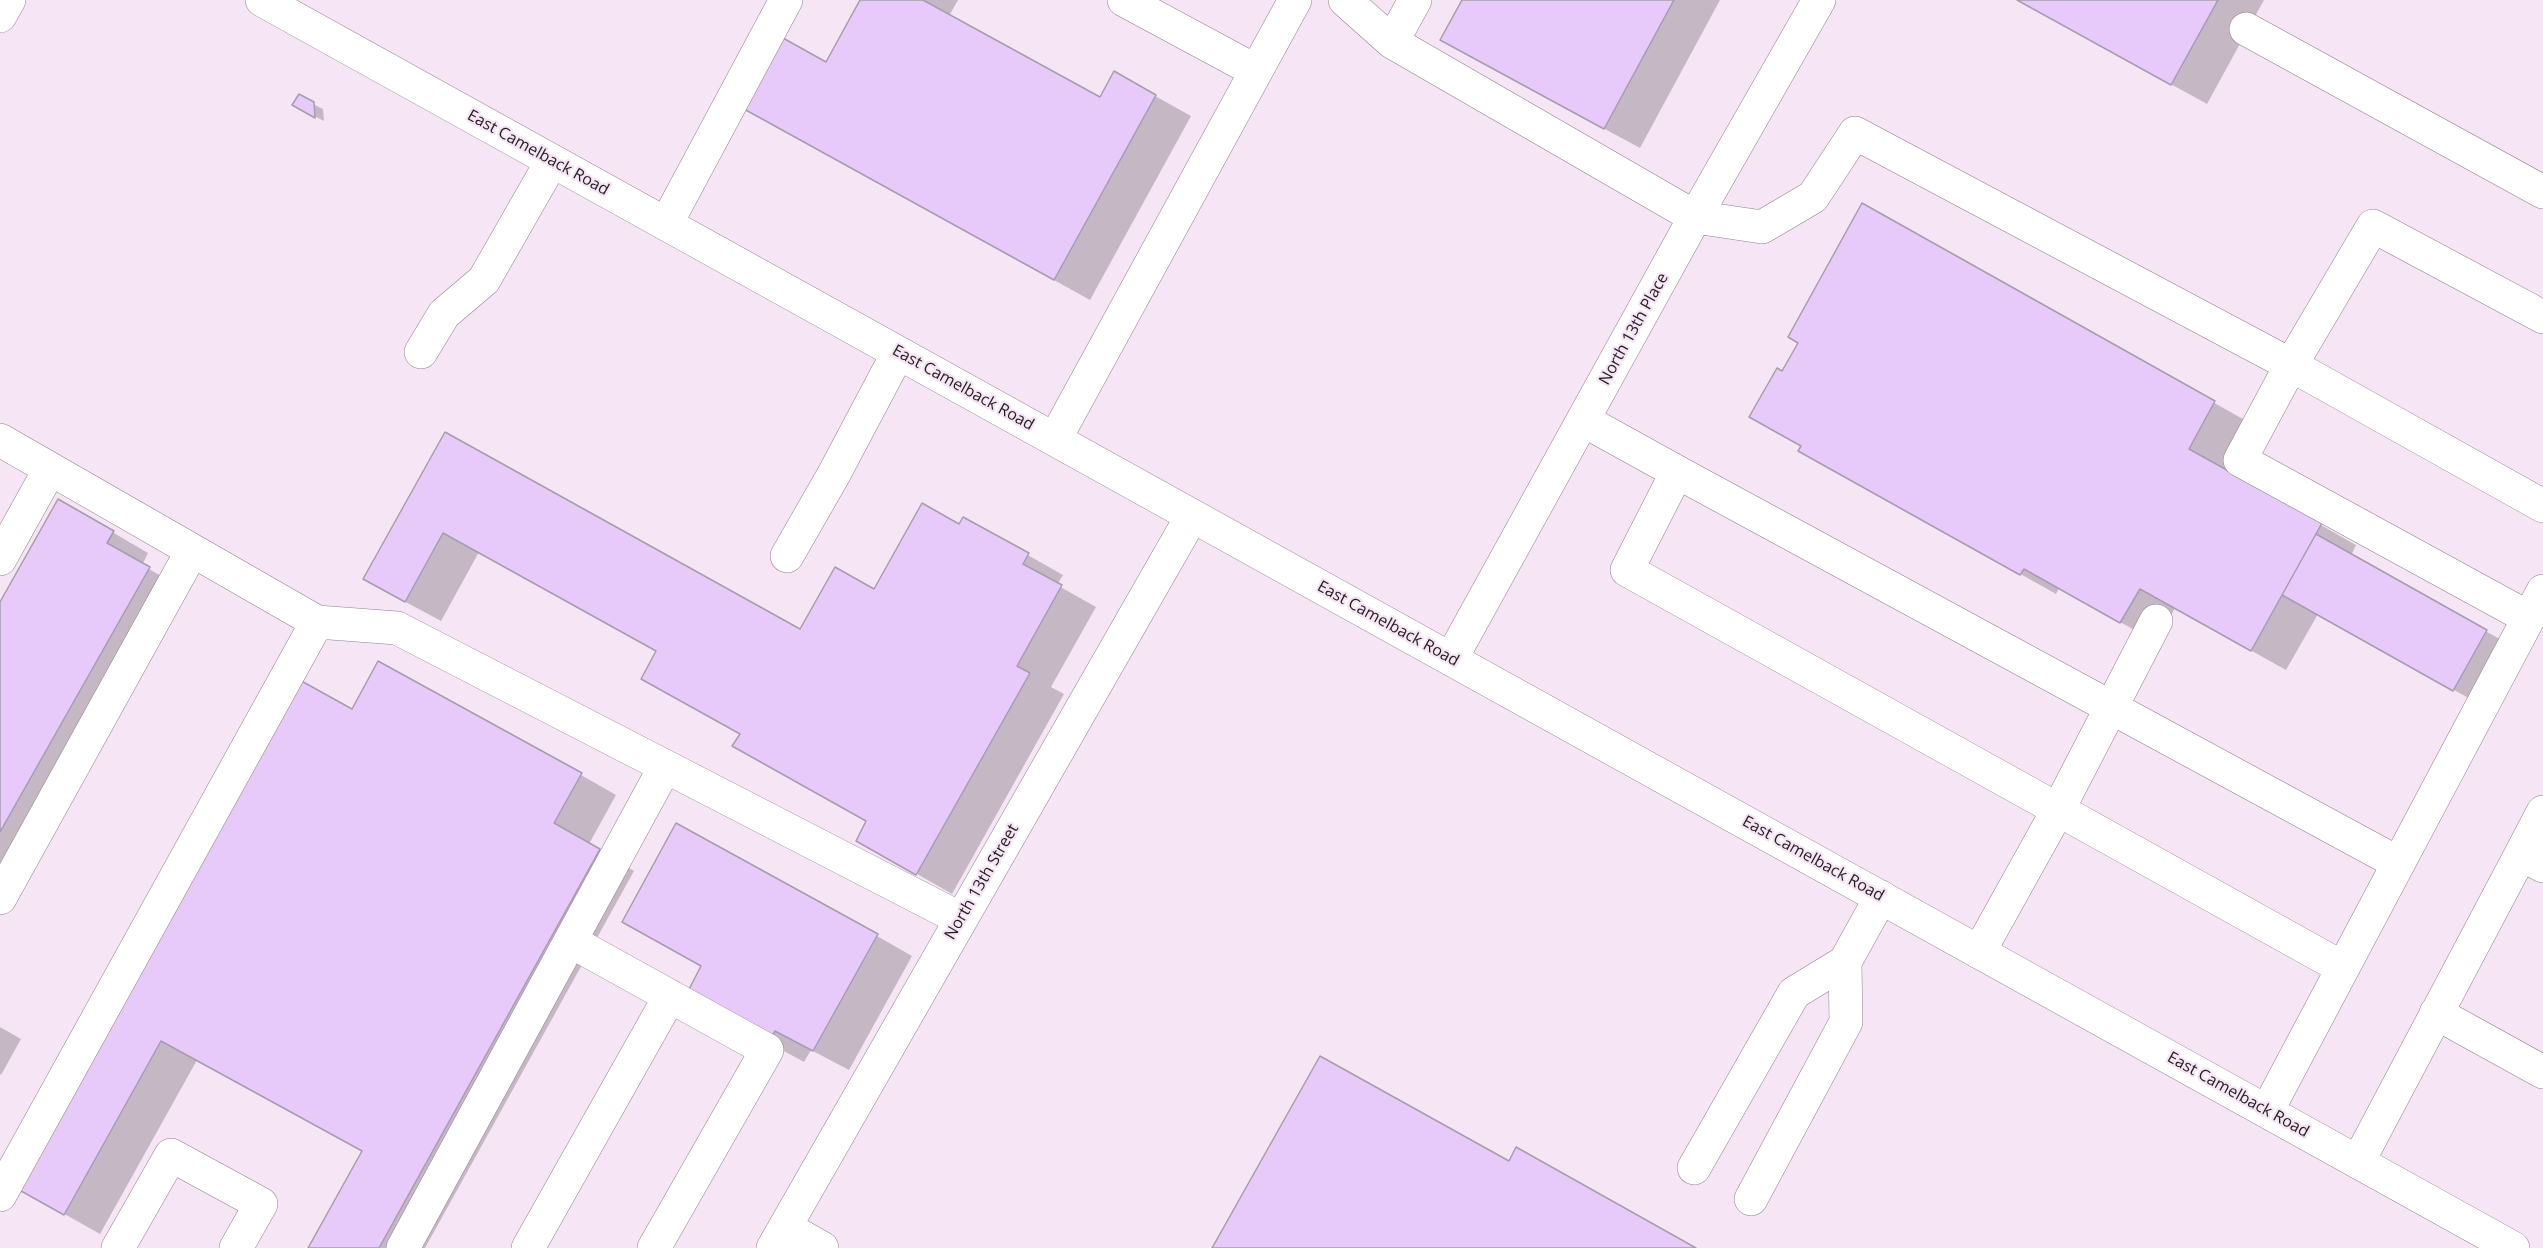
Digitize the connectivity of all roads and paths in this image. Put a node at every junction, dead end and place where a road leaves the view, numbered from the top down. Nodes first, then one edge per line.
1 (9, 0) edge
2 (262, 0) edge
3 (786, 0) edge
4 (1124, 0) edge
5 (1295, 0) edge
6 (1345, 0) edge
7 (1415, 0) edge
8 (1819, 0) edge
9 (0, 16) edge
10 (2246, 29) dead end
11 (1392, 42) junction
12 (1254, 70) junction
13 (552, 161) junction
14 (2543, 192) edge
15 (1695, 217) junction
16 (666, 224) junction
17 (2543, 317) edge
18 (421, 352) dead end
19 (898, 353) junction
20 (2291, 365) junction
21 (1583, 420) junction
22 (0, 440) edge
23 (1055, 440) junction
24 (51, 470) junction
25 (1677, 472) junction
26 (2543, 506) edge
27 (1192, 516) junction
28 (192, 551) junction
29 (787, 556) dead end
30 (0, 559) edge
31 (2536, 605) edge
32 (2156, 621) dead end
33 (317, 622) junction
34 (1451, 659) junction
35 (2111, 707) junction
36 (665, 767) junction
37 (2058, 810) junction
38 (2543, 812) edge
39 (2532, 860) edge
40 (2398, 863) junction
41 (1881, 897) junction
42 (0, 898) edge
43 (961, 919) junction
44 (572, 942) junction
45 (1979, 952) junction
46 (1845, 962) junction
47 (2343, 968) junction
48 (670, 996) junction
49 (2436, 1013) junction
50 (2543, 1072) edge
51 (2267, 1111) junction
52 (2358, 1162) junction
53 (1694, 1168) dead end
54 (1, 1192) edge
55 (1751, 1199) dead end
56 (779, 1238) edge
57 (118, 1248) edge
58 (236, 1248) edge
59 (403, 1248) edge
60 (528, 1248) edge
61 (654, 1248) edge
62 (822, 1248) edge
63 (2513, 1248) edge

1 - 9 main road
2 - 13 main road, East Camelback Road
3 - 16 main road
4 - 12 main road
5 - 12 main road
6 - 11 main road
7 - 11 main road
8 - 15 main road, North 13th Place
10 - 14 main road
11 - 15 main road
12 - 23 main road
13 - 16 main road, East Camelback Road
13 - 18 main road
15 - 20 main road
15 - 21 main road, North 13th Place
16 - 19 main road, East Camelback Road
17 - 20 main road
19 - 23 main road, East Camelback Road
19 - 29 main road
20 - 26 main road
20 - 31 main road
21 - 25 main road
21 - 34 main road, North 13th Place
22 - 24 main road
23 - 27 main road, East Camelback Road
24 - 28 main road
24 - 30 main road
25 - 35 main road
25 - 37 main road
27 - 34 main road, East Camelback Road
27 - 43 main road, North 13th Street
28 - 33 main road
28 - 42 main road
31 - 40 main road
32 - 35 main road
33 - 36 main road
33 - 54 main road
34 - 41 main road, East Camelback Road
35 - 37 main road
35 - 40 main road
36 - 43 main road
36 - 44 main road
37 - 45 main road
37 - 47 main road
38 - 39 main road
39 - 49 main road
40 - 47 main road
41 - 45 main road, East Camelback Road
41 - 46 main road
43 - 56 main road, North 13th Street
44 - 48 main road
44 - 59 main road
45 - 51 main road, East Camelback Road
46 - 53 main road
46 - 55 main road
47 - 51 main road
48 - 60 main road
48 - 61 main road
49 - 50 main road
49 - 52 main road
51 - 52 main road, East Camelback Road
52 - 63 main road, East Camelback Road
56 - 62 main road
57 - 58 main road

